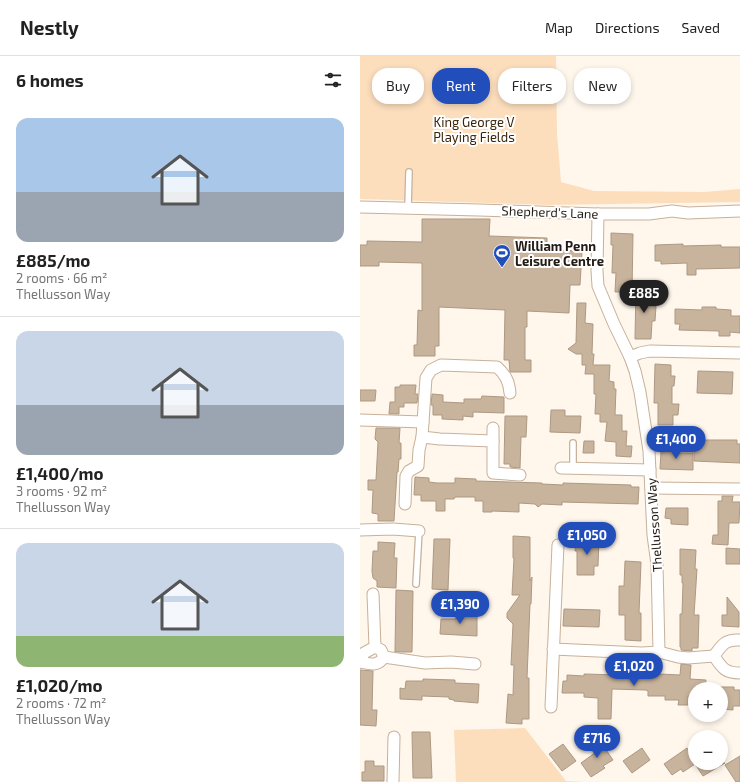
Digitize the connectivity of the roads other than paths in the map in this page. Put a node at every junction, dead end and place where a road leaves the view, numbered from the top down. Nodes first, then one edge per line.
1 (409, 172) dead end
2 (360, 207) edge
3 (408, 208) junction
4 (740, 211) edge
5 (598, 214) junction
6 (740, 353) edge
7 (630, 357) junction
8 (510, 393) dead end
9 (360, 420) edge
10 (423, 422) junction
11 (493, 428) dead end
12 (422, 437) junction
13 (493, 441) junction
14 (573, 442) dead end
15 (567, 468) joint
16 (650, 470) junction
17 (520, 475) dead end
18 (651, 488) junction
19 (740, 489) edge
20 (405, 504) dead end
21 (360, 530) edge
22 (419, 531) joint
23 (558, 545) dead end
24 (416, 584) dead end
25 (373, 594) dead end
26 (740, 640) edge
27 (375, 647) junction
28 (553, 649) junction
29 (658, 652) junction
30 (714, 656) junction
31 (384, 657) junction
32 (360, 662) edge
33 (475, 664) dead end
34 (740, 673) edge
35 (551, 707) dead end
36 (394, 737) dead end
37 (393, 782) edge

1 - 3 lane
2 - 3 street, Shepherd's Lane
3 - 5 street, Shepherd's Lane
4 - 5 street, Shepherd's Lane
5 - 7 street, Thellusson Way
6 - 7 street
7 - 16 street, Thellusson Way
8 - 10 street
9 - 10 street
10 - 12 street
11 - 13 street
12 - 13 street
12 - 20 street
13 - 17 street
14 - 15 lane
15 - 16 street
16 - 18 street, Thellusson Way
18 - 19 street
18 - 29 street, Thellusson Way
21 - 22 street
22 - 24 lane
23 - 28 street
25 - 27 street
26 - 30 street
27 - 31 street
27 - 32 street
28 - 29 street
28 - 35 street
29 - 30 street
30 - 34 street
31 - 32 street
31 - 33 street
36 - 37 street

